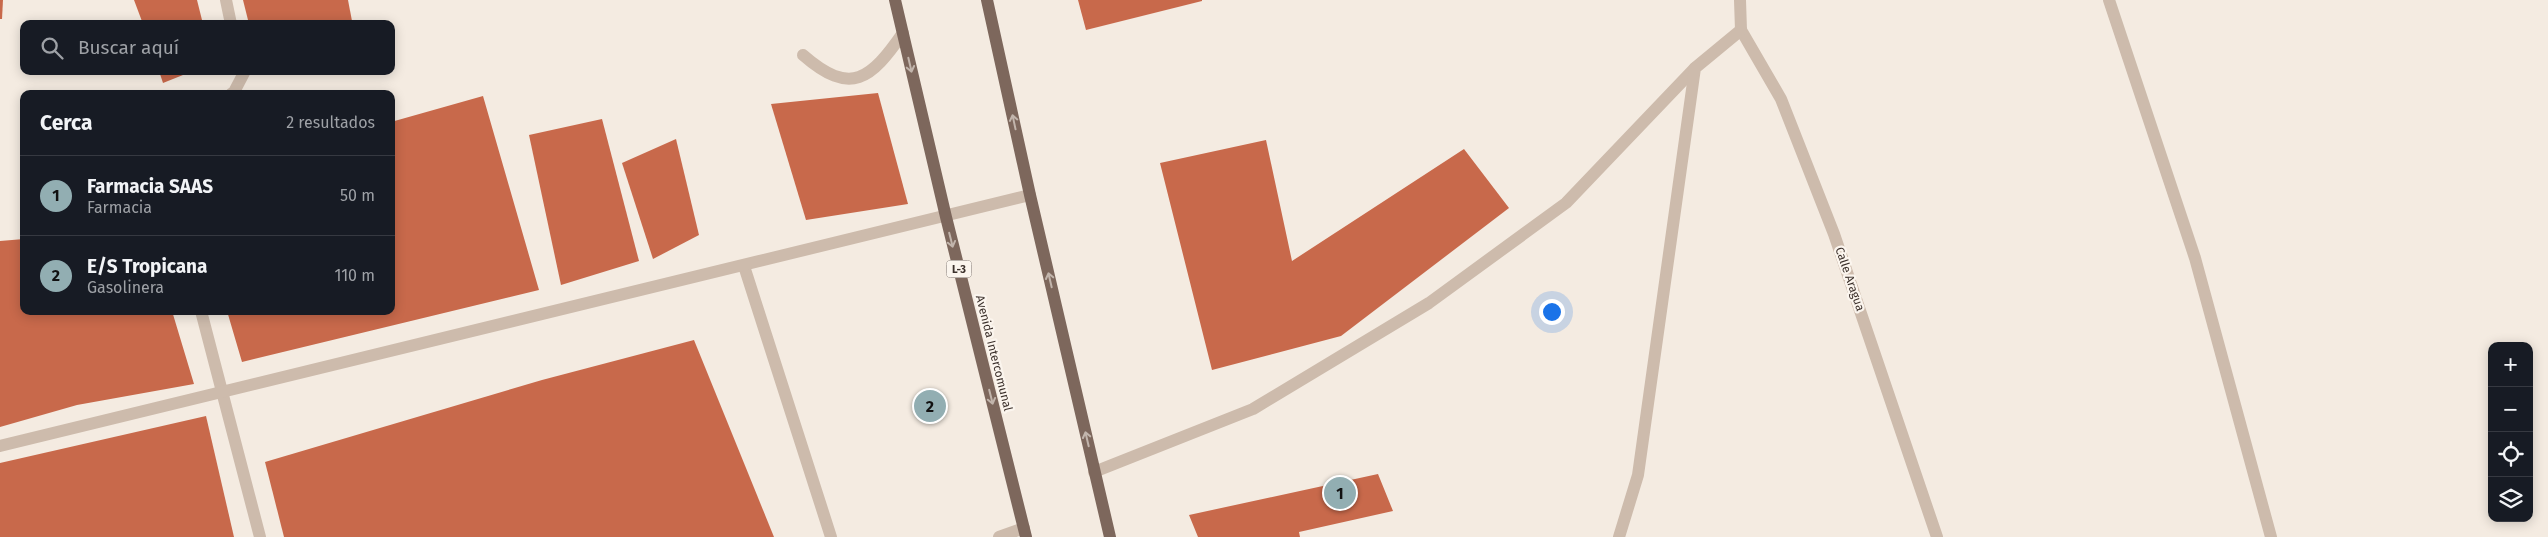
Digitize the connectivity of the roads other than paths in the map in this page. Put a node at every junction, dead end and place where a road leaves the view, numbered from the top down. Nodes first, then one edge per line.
1 (226, 0) edge
2 (895, 0) edge
3 (987, 0) edge
4 (1740, 0) edge
5 (2110, 0) edge
6 (230, 20) edge
7 (1742, 30) junction
8 (903, 33) junction
9 (803, 54) dead end
10 (1695, 68) junction
11 (243, 75) edge
12 (235, 90) edge
13 (1030, 195) junction
14 (946, 217) junction
15 (744, 266) junction
16 (202, 315) edge
17 (222, 393) junction
18 (0, 446) edge
19 (1094, 472) junction
20 (1025, 532) edge
21 (260, 537) edge
22 (832, 537) edge
23 (999, 537) edge
24 (1110, 537) edge
25 (1619, 537) edge
26 (1937, 537) edge
27 (2271, 537) edge

1 - 6 street
2 - 8 main road, Avenida Intercomunal / L-3
13 -> 3 main road
4 - 7 street
5 - 27 street
7 - 10 street
7 - 26 street, Calle Aragua
8 - 9 street
8 -> 14 main road, Avenida Intercomunal / L-3
10 - 19 street
10 - 25 street
11 - 12 street
13 - 14 street
19 -> 13 main road
14 - 15 street
14 -> 20 main road, Avenida Intercomunal / L-3
15 - 17 street
15 - 22 street
16 - 17 street
17 - 18 street
17 - 21 street
19 - 24 main road
20 - 23 street

